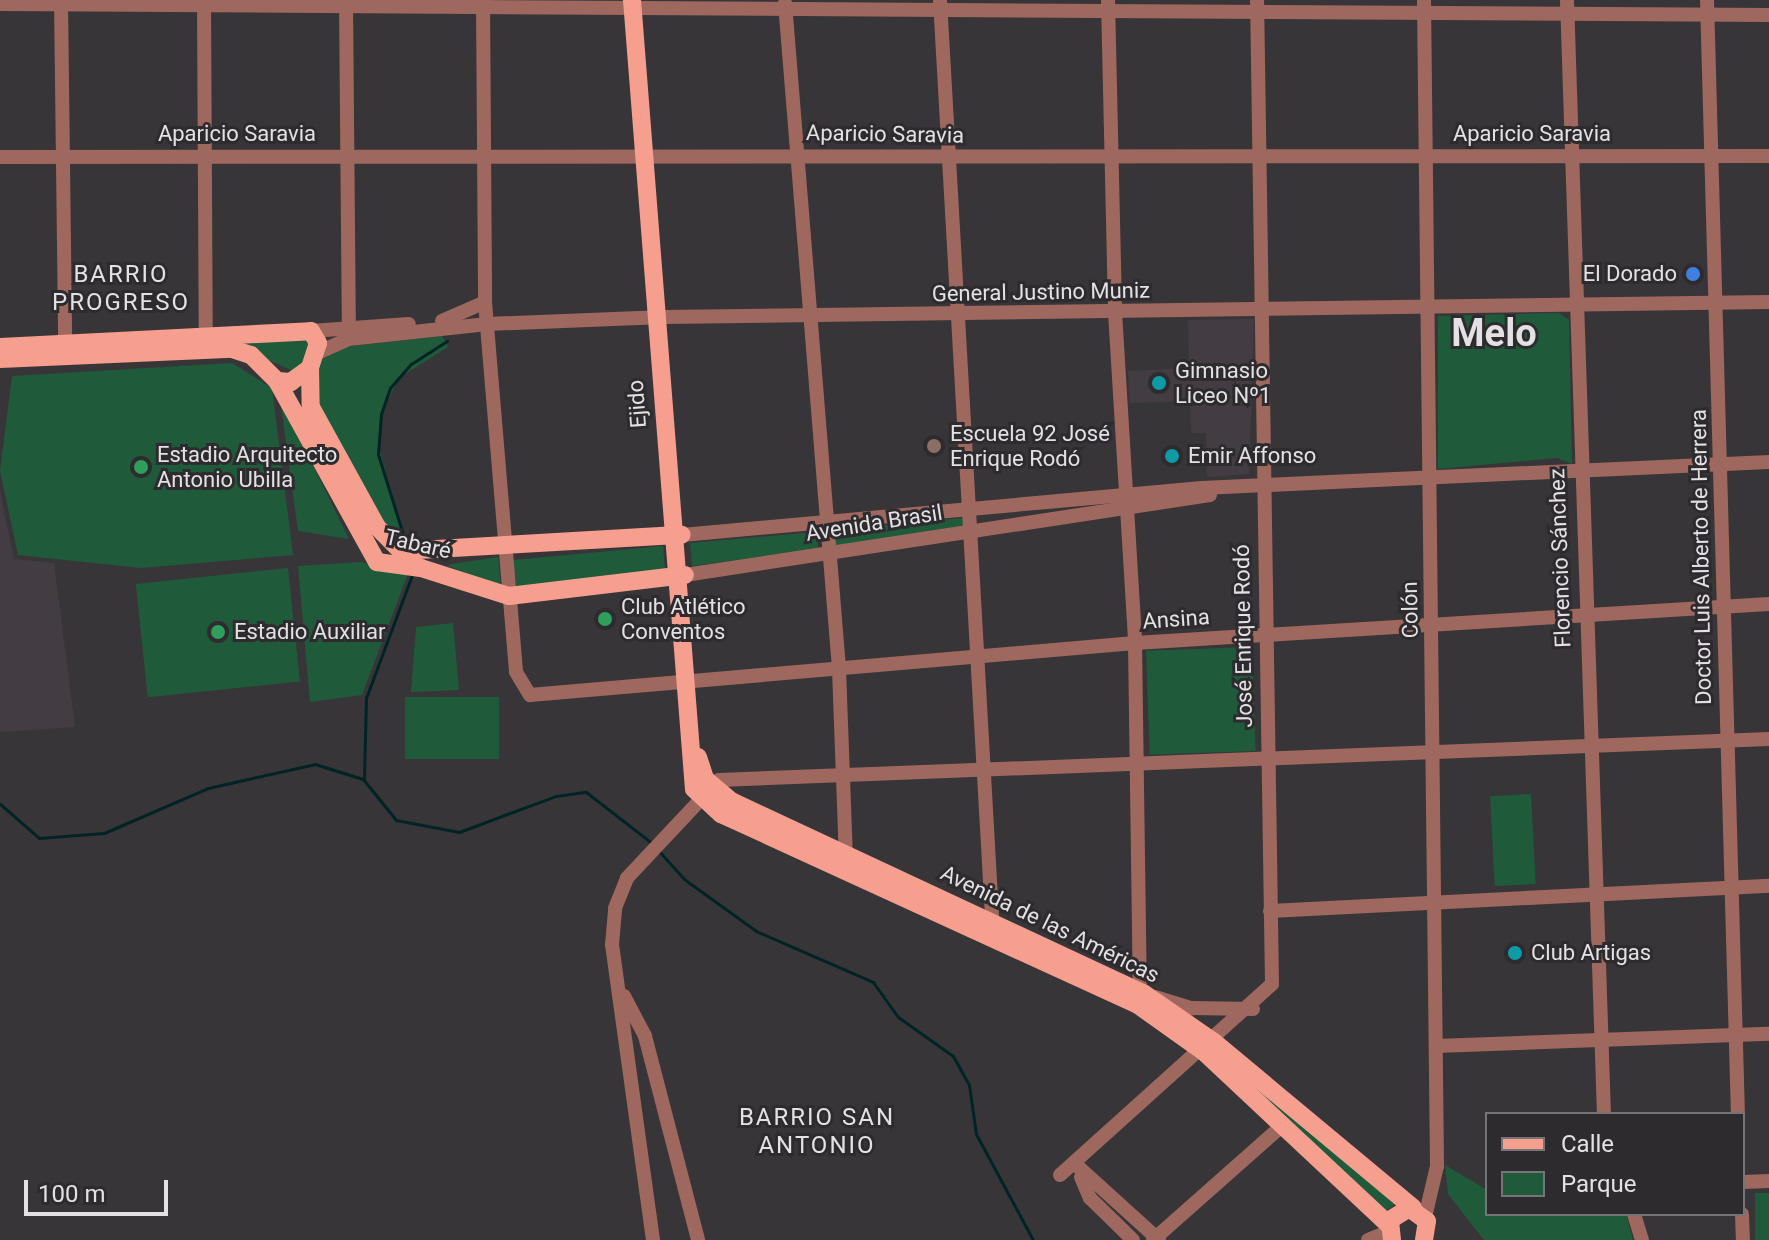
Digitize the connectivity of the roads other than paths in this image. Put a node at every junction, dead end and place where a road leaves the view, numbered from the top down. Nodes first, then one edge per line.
1 (1567, 0) edge
2 (61, 2) edge
3 (204, 2) edge
4 (346, 2) edge
5 (0, 4) edge
6 (483, 4) edge
7 (785, 4) edge
8 (637, 5) edge
9 (941, 6) edge
10 (1109, 6) edge
11 (1257, 6) edge
12 (1424, 7) edge
13 (1707, 7) edge
14 (1769, 15) edge
15 (1567, 16) junction
16 (795, 155) junction
17 (204, 156) junction
18 (485, 156) junction
19 (648, 156) junction
20 (1260, 156) junction
21 (1428, 156) junction
22 (1571, 156) junction
23 (1711, 156) junction
24 (1769, 156) edge
25 (0, 157) edge
26 (63, 157) junction
27 (347, 157) junction
28 (946, 157) junction
29 (1113, 157) junction
30 (485, 302) junction
31 (1769, 302) edge
32 (1718, 303) junction
33 (1574, 305) junction
34 (1428, 308) junction
35 (1260, 311) junction
36 (1115, 312) junction
37 (956, 316) junction
38 (659, 317) junction
39 (807, 317) junction
40 (487, 324) junction
41 (311, 331) junction
42 (349, 333) junction
43 (206, 342) junction
44 (0, 347) edge
45 (65, 350) junction
46 (0, 359) edge
47 (314, 360) junction
48 (277, 381) junction
49 (1769, 462) edge
50 (1721, 463) junction
51 (1578, 469) junction
52 (1430, 478) junction
53 (1263, 486) junction
54 (1125, 502) junction
55 (967, 511) junction
56 (826, 524) junction
57 (971, 532) junction
58 (677, 535) junction
59 (504, 550) junction
60 (829, 554) junction
61 (400, 559) junction
62 (422, 561) junction
63 (680, 576) junction
64 (509, 596) junction
65 (1769, 604) edge
66 (1723, 606) junction
67 (1585, 616) junction
68 (1433, 624) junction
69 (1265, 635) junction
70 (1135, 643) junction
71 (981, 656) junction
72 (839, 669) junction
73 (688, 685) junction
74 (1769, 739) edge
75 (1726, 740) junction
76 (1588, 746) junction
77 (1432, 752) junction
78 (1268, 759) junction
79 (1137, 762) junction
80 (989, 772) junction
81 (846, 779) junction
82 (708, 794) junction
83 (846, 863) junction
84 (1769, 886) edge
85 (1731, 888) junction
86 (1592, 892) junction
87 (1434, 901) junction
88 (1270, 911) junction
89 (995, 929) junction
90 (618, 986) junction
91 (1141, 999) junction
92 (1253, 1009) junction
93 (1769, 1034) edge
94 (1735, 1035) junction
95 (1597, 1039) junction
96 (1436, 1046) junction
97 (1209, 1047) junction
98 (1604, 1112) edge
99 (1738, 1112) edge
100 (1284, 1124) junction
101 (1077, 1166) junction
102 (1060, 1175) dead end
103 (1769, 1181) edge
104 (1745, 1182) edge
105 (1635, 1216) edge
106 (1742, 1216) edge
107 (1425, 1226) edge
108 (1390, 1232) edge
109 (1156, 1239) edge
110 (653, 1240) edge
111 (698, 1240) edge
112 (1133, 1240) edge
113 (1368, 1240) edge
114 (1642, 1240) edge
115 (1743, 1240) edge

1 - 15 street, Florencio Sánchez
2 - 3 street
2 - 5 street
2 - 26 street
3 - 4 street
3 - 17 street
4 - 6 street
4 - 27 street
6 - 8 street
6 - 18 street
7 - 8 street
7 - 9 street
7 - 16 street
8 - 19 main road, Ejido
9 - 10 street
9 - 28 street
10 - 11 street
10 - 29 street
11 - 12 street
11 - 20 street, José Enrique Rodó
12 - 15 street
12 - 21 street, Colón
13 - 14 street
13 - 15 street
13 - 23 street, Doctor Luis Alberto de Herrera
15 - 22 street, Florencio Sánchez
16 - 19 street, Aparicio Saravia
16 - 28 street, Aparicio Saravia
16 - 39 street
17 - 26 street, Aparicio Saravia
17 - 27 street, Aparicio Saravia
17 - 43 street
18 - 19 street, Aparicio Saravia
18 - 27 street, Aparicio Saravia
18 - 30 street
19 - 38 main road, Ejido
20 - 21 street, Aparicio Saravia
20 - 29 street, Aparicio Saravia
20 - 35 street, José Enrique Rodó
21 - 22 street, Aparicio Saravia
21 - 34 street, Colón
22 - 23 street, Aparicio Saravia
22 - 33 street, Florencio Sánchez
23 - 24 street, Aparicio Saravia
23 - 32 street, Doctor Luis Alberto de Herrera
25 - 26 street, Aparicio Saravia
26 - 45 street
27 - 42 street
28 - 29 street, Aparicio Saravia
28 - 37 street
29 - 36 street
30 - 40 street
30 - 42 street, General Justino Muniz
31 - 32 street, General Justino Muniz
32 - 33 street, General Justino Muniz
32 - 50 street, Doctor Luis Alberto de Herrera
33 - 34 street, General Justino Muniz
33 - 51 street, Florencio Sánchez
34 - 35 street, General Justino Muniz
34 - 52 street, Colón
35 - 36 street, General Justino Muniz
35 - 53 street, José Enrique Rodó
36 - 37 street, General Justino Muniz
36 - 54 street
37 - 39 street, General Justino Muniz
37 - 55 street
38 - 39 street, General Justino Muniz
38 - 40 street, General Justino Muniz
38 - 58 main road, Ejido
39 - 56 street
40 - 42 street, General Justino Muniz
40 - 59 street
41 - 42 street, General Justino Muniz
41 - 43 main road
41 - 47 main road, Tabaré
42 - 47 street, General Justino Muniz
43 - 45 main road
43 - 48 main road
44 - 45 main road
45 - 46 main road
47 - 48 main road
47 - 61 main road, Tabaré
48 - 61 main road, Tabaré
49 - 50 street, Avenida Brasil
50 - 51 street, Avenida Brasil
50 - 66 street, Doctor Luis Alberto de Herrera
51 - 52 street, Avenida Brasil
51 - 67 street, Florencio Sánchez
52 - 53 street, Avenida Brasil
52 - 68 street, Colón
53 - 54 street, Avenida Brasil
53 - 69 street, José Enrique Rodó
54 - 55 street, Avenida Brasil
54 - 57 street, Avenida Brasil
54 - 70 street
55 - 56 street, Avenida Brasil
55 - 57 street
56 - 58 street, Avenida Brasil
56 - 60 street
57 - 60 street, Avenida Brasil
57 - 71 street
58 - 59 main road, Avenida Brasil
58 - 63 main road, Ejido
59 - 62 main road, Tabaré
59 - 64 street
60 - 63 street, Avenida Brasil
60 - 72 street
61 - 62 main road, Tabaré
62 - 64 main road, Tabaré
63 - 64 main road, Avenida Brasil
63 - 73 main road, Ejido
64 - 73 street, Ansina
65 - 66 street, Ansina
66 - 67 street, Ansina
66 - 75 street, Doctor Luis Alberto de Herrera
67 - 68 street, Ansina
67 - 76 street, Florencio Sánchez
68 - 69 street, Ansina
68 - 77 street, Colón
69 - 70 street, Ansina
69 - 78 street, José Enrique Rodó
70 - 71 street, Ansina
70 - 79 street
71 - 72 street, Ansina
71 - 80 street
72 - 73 street, Ansina
72 - 81 street
73 - 82 main road, Ejido
74 - 75 street
75 - 76 street
75 - 85 street, Doctor Luis Alberto de Herrera
76 - 77 street
76 - 86 street, Florencio Sánchez
77 - 78 street
77 - 87 street, Colón
78 - 79 street
78 - 88 street, José Enrique Rodó
79 - 80 street
79 - 91 street
80 - 81 street
80 - 89 street
81 - 82 street
81 - 83 street
82 - 83 main road, Avenida de las Américas
82 - 90 street
83 - 89 main road, Avenida de las Américas
84 - 85 street
85 - 86 street
85 - 94 street, Doctor Luis Alberto de Herrera
86 - 87 street
86 - 95 street, Florencio Sánchez
87 - 88 street
87 - 96 street, Colón
88 - 92 street, José Enrique Rodó
89 - 91 main road, Avenida de las Américas
90 - 110 street
90 - 111 street
91 - 92 street
91 - 97 main road, Avenida de las Américas
92 - 97 street, José Enrique Rodó
93 - 94 street
94 - 95 street
94 - 99 street, Doctor Luis Alberto de Herrera
95 - 96 street
95 - 98 street, Florencio Sánchez
96 - 107 street, Colón
97 - 100 main road, Avenida de las Américas
97 - 101 street, José Enrique Rodó
97 - 107 main road, Avenida de las Américas
100 - 108 main road, Avenida de las Américas
100 - 109 street
101 - 102 street, José Enrique Rodó
101 - 109 street
101 - 112 street
103 - 104 street
105 - 114 street
106 - 115 street
107 - 108 main road
108 - 113 street

